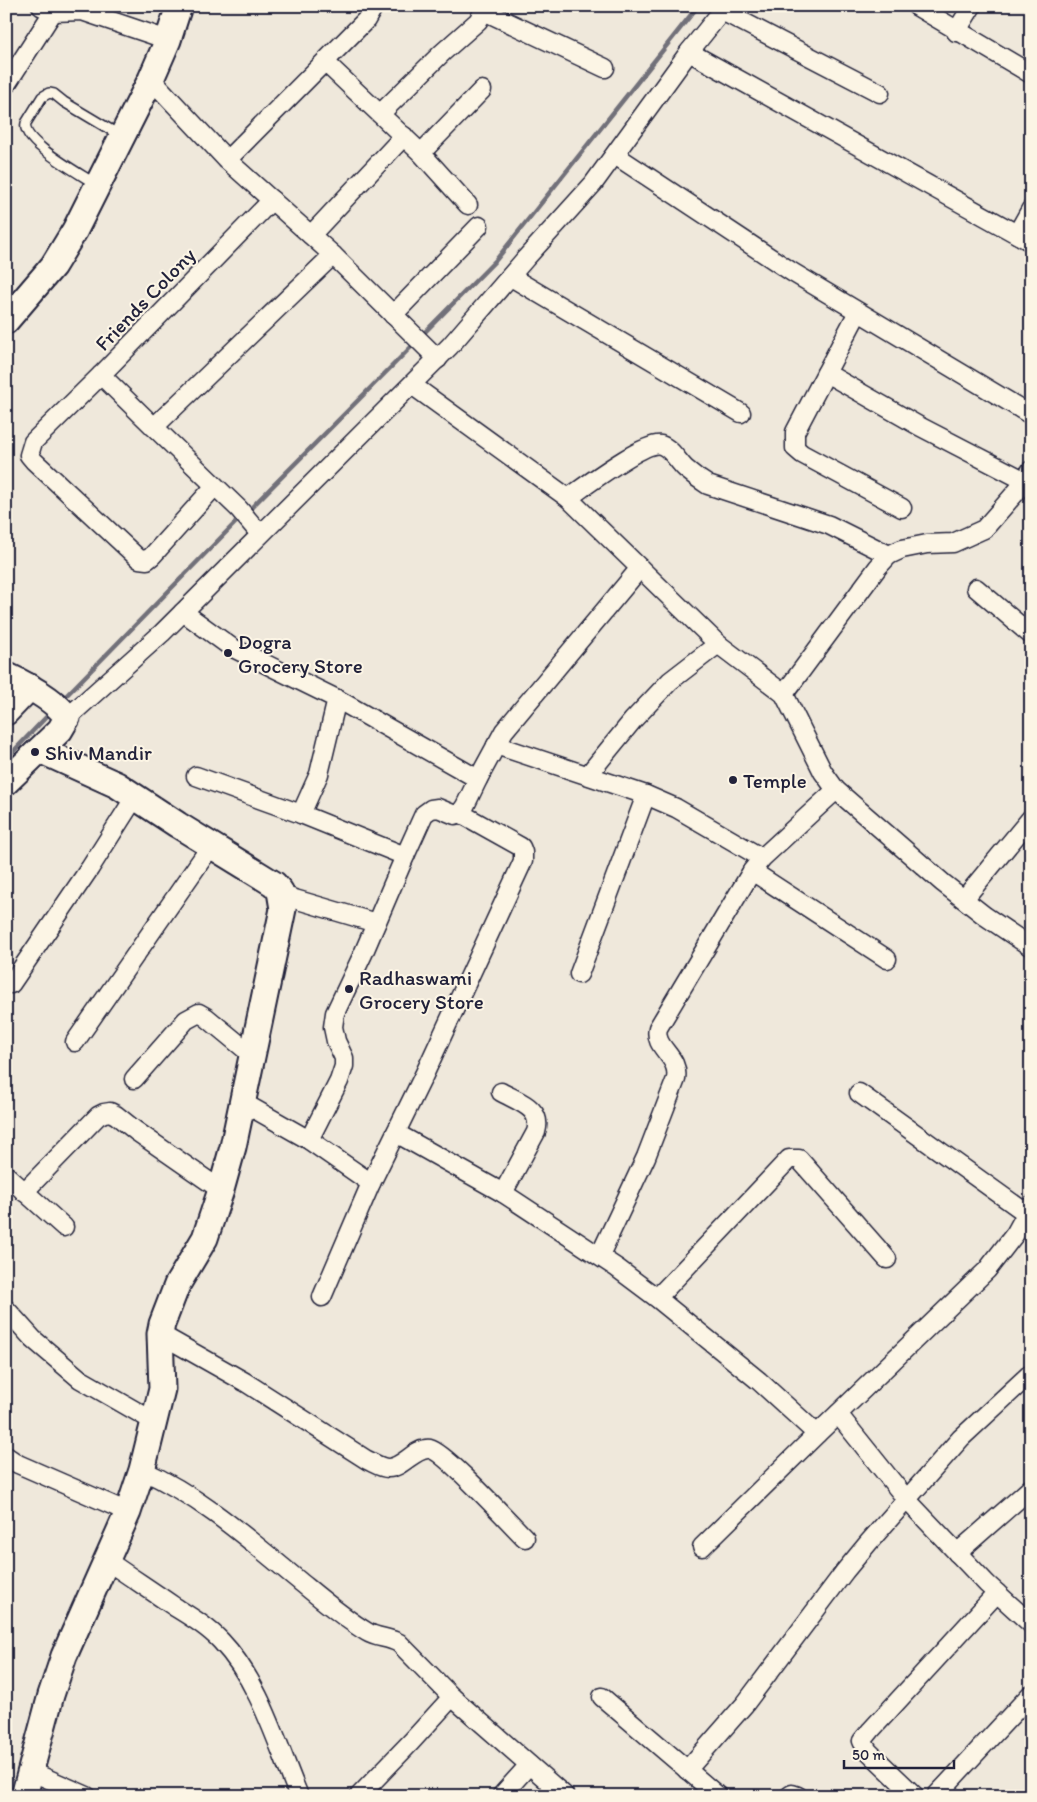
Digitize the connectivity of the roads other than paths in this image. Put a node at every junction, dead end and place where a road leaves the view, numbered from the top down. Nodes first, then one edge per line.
1 (179, 6) edge
2 (374, 6) edge
3 (916, 6) edge
4 (972, 6) edge
5 (486, 8) edge
6 (724, 8) edge
7 (47, 9) edge
8 (956, 32) junction
9 (168, 40) junction
10 (689, 52) junction
11 (325, 62) junction
12 (605, 68) dead end
13 (1031, 74) edge
14 (151, 79) junction
15 (6, 85) edge
16 (482, 90) dead end
17 (880, 93) dead end
18 (380, 114) junction
19 (122, 136) junction
20 (404, 136) junction
21 (421, 153) junction
22 (615, 155) junction
23 (227, 160) junction
24 (97, 185) junction
25 (272, 200) junction
26 (468, 205) dead end
27 (1031, 209) edge
28 (479, 226) dead end
29 (311, 235) junction
30 (1024, 238) edge
31 (333, 255) junction
32 (511, 277) junction
33 (858, 312) junction
34 (393, 315) junction
35 (6, 321) edge
36 (438, 359) junction
37 (826, 373) junction
38 (101, 376) junction
39 (412, 385) junction
40 (741, 413) dead end
41 (1031, 414) edge
42 (154, 427) junction
43 (1029, 478) edge
44 (215, 486) junction
45 (568, 498) junction
46 (902, 508) dead end
47 (250, 521) junction
48 (889, 555) junction
49 (640, 568) junction
50 (976, 588) dead end
51 (183, 612) junction
52 (1031, 635) edge
53 (718, 644) junction
54 (6, 675) edge
55 (36, 691) junction
56 (784, 694) junction
57 (337, 699) junction
58 (6, 712) edge
59 (65, 715) junction
60 (496, 745) junction
61 (40, 750) junction
62 (588, 775) junction
63 (196, 776) dead end
64 (478, 779) junction
65 (6, 782) edge
66 (836, 790) junction
67 (646, 795) junction
68 (135, 796) junction
69 (460, 813) junction
70 (301, 814) junction
71 (1031, 818) edge
72 (212, 846) junction
73 (405, 856) junction
74 (757, 865) junction
75 (282, 895) junction
76 (964, 899) junction
77 (376, 923) junction
78 (1031, 947) edge
79 (887, 959) dead end
80 (579, 974) dead end
81 (11, 984) dead end
82 (75, 1042) dead end
83 (252, 1055) junction
84 (134, 1078) dead end
85 (501, 1092) dead end
86 (859, 1093) dead end
87 (242, 1102) junction
88 (396, 1133) junction
89 (309, 1140) junction
90 (6, 1175) edge
91 (371, 1183) junction
92 (222, 1190) junction
93 (24, 1192) junction
94 (503, 1193) junction
95 (1028, 1209) edge
96 (64, 1227) dead end
97 (600, 1255) junction
98 (887, 1259) dead end
99 (322, 1297) dead end
100 (657, 1298) junction
101 (6, 1309) edge
102 (160, 1334) junction
103 (1031, 1373) edge
104 (838, 1414) junction
105 (155, 1422) junction
106 (817, 1434) junction
107 (6, 1456) edge
108 (142, 1470) junction
109 (1028, 1495) edge
110 (907, 1500) junction
111 (128, 1512) junction
112 (525, 1538) dead end
113 (702, 1547) dead end
114 (957, 1553) junction
115 (106, 1560) junction
116 (997, 1594) junction
117 (1031, 1624) edge
118 (1031, 1694) edge
119 (452, 1697) junction
120 (602, 1697) dead end
121 (529, 1765) junction
122 (687, 1770) junction
123 (30, 1771) junction
124 (24, 1796) edge
125 (87, 1796) edge
126 (299, 1796) edge
127 (359, 1796) edge
128 (502, 1796) edge
129 (565, 1796) edge
130 (718, 1796) edge
131 (789, 1796) edge
132 (798, 1796) edge
133 (916, 1796) edge
134 (936, 1796) edge

1 - 9 street
2 - 11 street
3 - 8 street
4 - 8 street
5 - 12 street
5 - 18 street
6 - 10 street
6 - 17 street
7 - 9 street
7 - 15 street
8 - 13 street
9 - 14 street
10 - 22 street
10 - 30 street
11 - 18 street
11 - 23 street
14 - 19 street
14 - 23 street
16 - 21 street
18 - 20 street
19 - 24 street
19 - 24 lane
20 - 21 street
20 - 29 street
21 - 26 street
22 - 32 street
22 - 33 street
23 - 25 street
24 - 35 street
25 - 29 street
25 - 38 street, Friends Colony
27 - 30 street
28 - 34 street
29 - 31 street
31 - 34 street
31 - 42 street
32 - 36 street
32 - 40 street
33 - 37 street
33 - 41 street
34 - 36 street
36 - 39 street
37 - 43 street
37 - 46 street
38 - 42 street, Friends Colony
38 - 44 street
39 - 45 street
39 - 47 street
42 - 44 street, Friends Colony
43 - 48 street
44 - 47 street, Friends Colony
45 - 48 street
45 - 49 street
47 - 51 street
48 - 56 street
49 - 53 street
49 - 60 street
50 - 52 street
51 - 57 street
51 - 59 street
53 - 56 street
53 - 62 street
54 - 55 street
55 - 58 street
55 - 59 street
56 - 66 street
57 - 64 street
57 - 70 street
59 - 61 street
60 - 62 street
60 - 64 street
61 - 65 street
61 - 68 street
62 - 67 street
63 - 70 street
64 - 69 street
66 - 74 street
66 - 76 street
67 - 74 street
67 - 80 street
68 - 72 street
68 - 81 street
69 - 73 street
69 - 88 street
70 - 73 street
71 - 76 street
72 - 75 street
72 - 82 street
73 - 77 street
74 - 79 street
74 - 97 street
75 - 77 street
75 - 83 street
76 - 78 street
77 - 89 street
83 - 84 street
83 - 87 street
85 - 94 street
86 - 95 street
87 - 89 street
87 - 92 street
88 - 91 street
88 - 94 street
89 - 91 street
90 - 93 street
91 - 99 street
92 - 93 street
92 - 102 street
93 - 96 street
94 - 97 street
95 - 104 street
97 - 100 street
98 - 100 street
100 - 106 street
101 - 105 street
102 - 105 street
102 - 112 street
103 - 110 street
104 - 106 street
104 - 110 street
105 - 108 street
106 - 113 street
107 - 111 street
108 - 111 street
108 - 119 street
109 - 114 street
110 - 114 street
110 - 122 street
111 - 115 street
114 - 116 street
115 - 123 street
115 - 126 street
116 - 117 street
116 - 133 street
118 - 134 street
119 - 121 street
119 - 127 street
120 - 122 street
121 - 128 street
121 - 129 street
122 - 130 street
123 - 124 street
123 - 125 street
131 - 132 street

